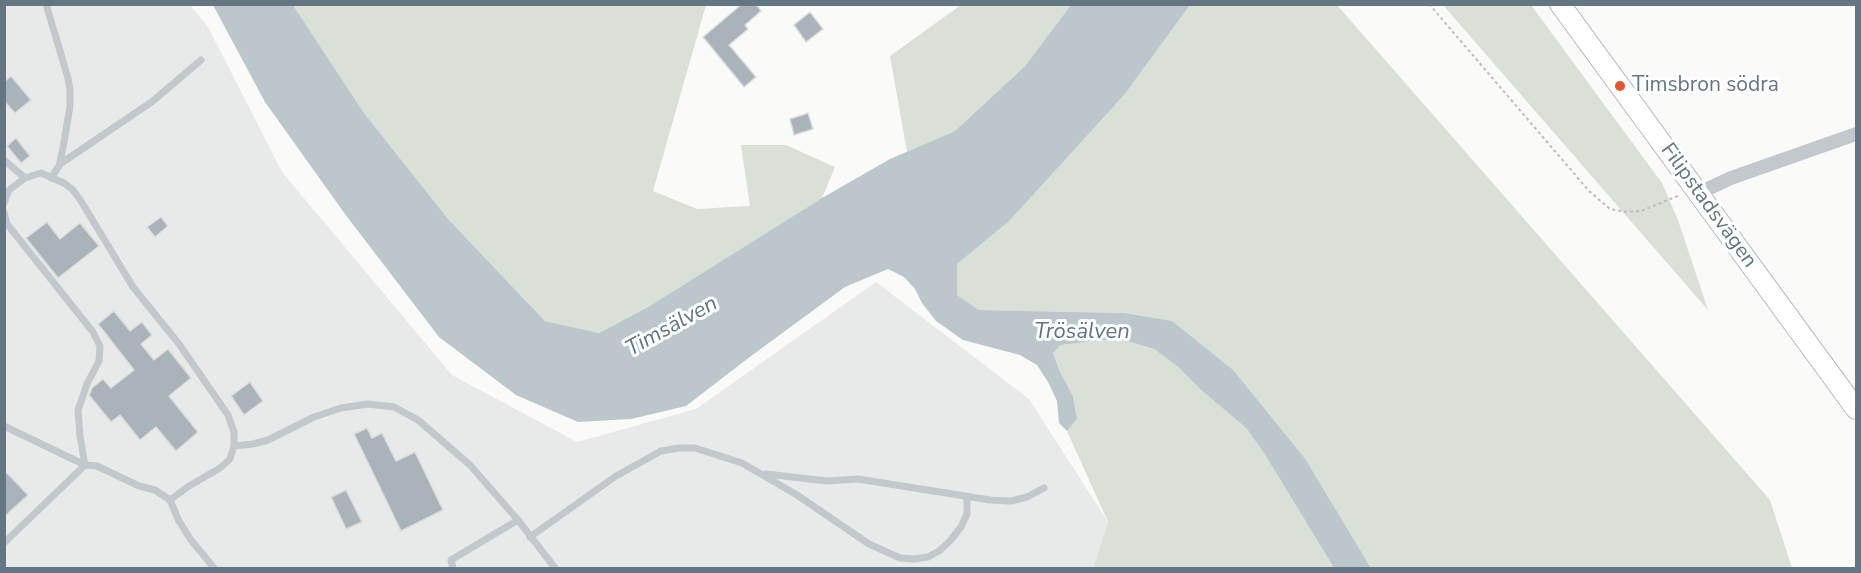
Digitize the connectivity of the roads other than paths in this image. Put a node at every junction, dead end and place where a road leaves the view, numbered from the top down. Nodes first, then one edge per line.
1 (46, 4) edge
2 (1560, 4) edge
3 (201, 60) dead end
4 (1857, 134) edge
5 (4, 160) edge
6 (60, 164) junction
7 (25, 178) junction
8 (51, 178) junction
9 (1699, 193) junction
10 (4, 203) edge
11 (4, 212) edge
12 (1857, 409) edge
13 (4, 426) edge
14 (234, 446) junction
15 (85, 465) junction
16 (758, 473) junction
17 (1044, 488) dead end
18 (967, 496) junction
19 (170, 500) junction
20 (518, 520) junction
21 (530, 537) junction
22 (4, 543) edge
23 (212, 568) edge
24 (453, 568) edge
25 (555, 568) edge

1 - 6 lane
2 - 9 main road, Filipstadsvägen
3 - 6 lane
4 - 9 street
5 - 7 lane
6 - 8 lane
7 - 8 lane
7 - 10 lane
8 - 14 lane
9 - 12 main road, Filipstadsvägen
11 - 15 lane
13 - 15 lane
14 - 19 lane
14 - 20 lane
15 - 19 lane
15 - 22 lane
16 - 18 lane
16 - 18 lane
16 - 21 lane
17 - 18 lane
19 - 23 lane
20 - 21 lane
20 - 24 lane
21 - 25 lane

